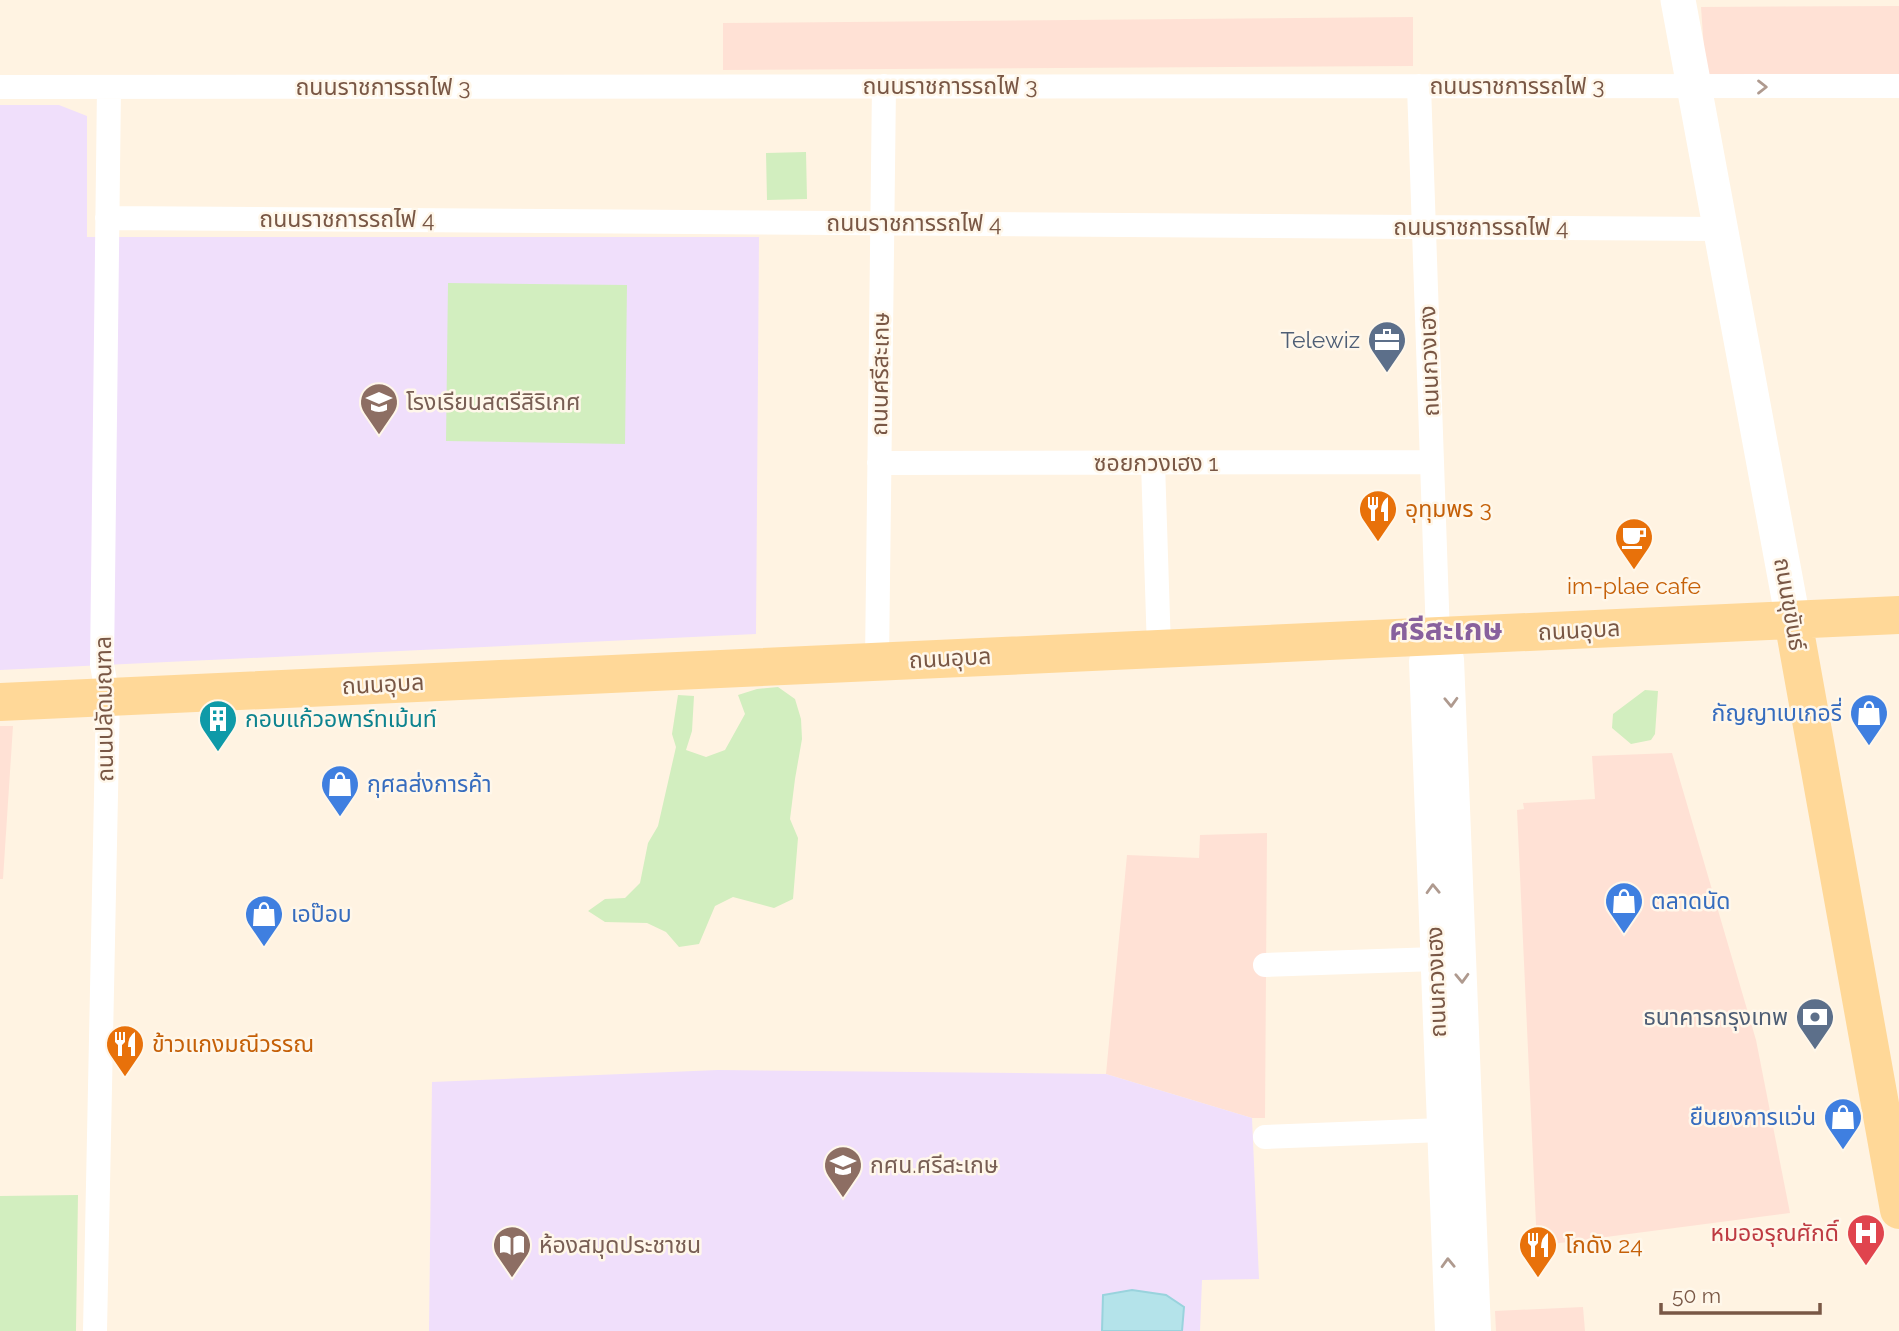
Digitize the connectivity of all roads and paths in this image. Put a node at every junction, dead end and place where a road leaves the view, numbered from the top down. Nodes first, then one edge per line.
1 (1678, 0) edge
2 (884, 86) junction
3 (1419, 86) junction
4 (1899, 86) edge
5 (0, 87) edge
6 (109, 87) junction
7 (1694, 87) junction
8 (107, 218) junction
9 (882, 223) junction
10 (1424, 227) junction
11 (1720, 229) junction
12 (1432, 462) junction
13 (879, 463) junction
14 (1153, 463) junction
15 (1899, 615) edge
16 (1793, 620) junction
17 (1438, 636) junction
18 (1159, 649) junction
19 (877, 662) junction
20 (108, 697) junction
21 (0, 702) edge
22 (1436, 959) junction
23 (1265, 965) dead end
24 (1442, 1129) junction
25 (1265, 1137) dead end
26 (1899, 1210) edge
27 (95, 1331) edge
28 (1450, 1331) edge
29 (1476, 1331) edge

1 - 7 main road, ถนนขุขันธ์
2 - 3 street, ถนนราชการรถไฟ 3
2 - 6 street, ถนนราชการรถไฟ 3
2 - 9 street, ถนนศรีสะเกษ
3 - 7 street, ถนนราชการรถไฟ 3
3 - 10 street, ถนนกวงเฮง
7 -> 4 street, ถนนราชการรถไฟ 3
5 - 6 street, ถนนราชการรถไฟ 3
6 - 8 street, ถนนปลัดมณฑล
7 - 11 main road, ถนนขุขันธ์
8 - 9 street, ถนนราชการรถไฟ 4
8 - 20 street, ถนนปลัดมณฑล
9 - 10 street, ถนนราชการรถไฟ 4
9 - 13 street, ถนนศรีสะเกษ
10 - 11 street, ถนนราชการรถไฟ 4
10 - 12 street, ถนนกวงเฮง
11 - 16 main road, ถนนขุขันธ์
12 - 14 street, ซอยกวงเฮง 1
12 - 17 street, ถนนกวงเฮง
13 - 14 street, ซอยกวงเฮง 1
13 - 19 street, ถนนศรีสะเกษ
14 - 18 street
15 - 16 main road, ถนนอุบล
16 - 17 main road, ถนนอุบล
16 - 26 main road, ถนนขุขันธ์
17 - 18 main road, ถนนอุบล
22 -> 17 street, ถนนกวงเฮง
17 -> 29 street, ถนนกวงเฮง
18 - 19 main road, ถนนอุบล
19 - 20 main road, ถนนอุบล
20 - 21 main road, ถนนอุบล
20 - 27 street, ถนนปลัดมณฑล
22 - 23 street
22 - 24 street, ถนนกวงเฮง
24 - 25 street
28 -> 24 street, ถนนกวงเฮง

